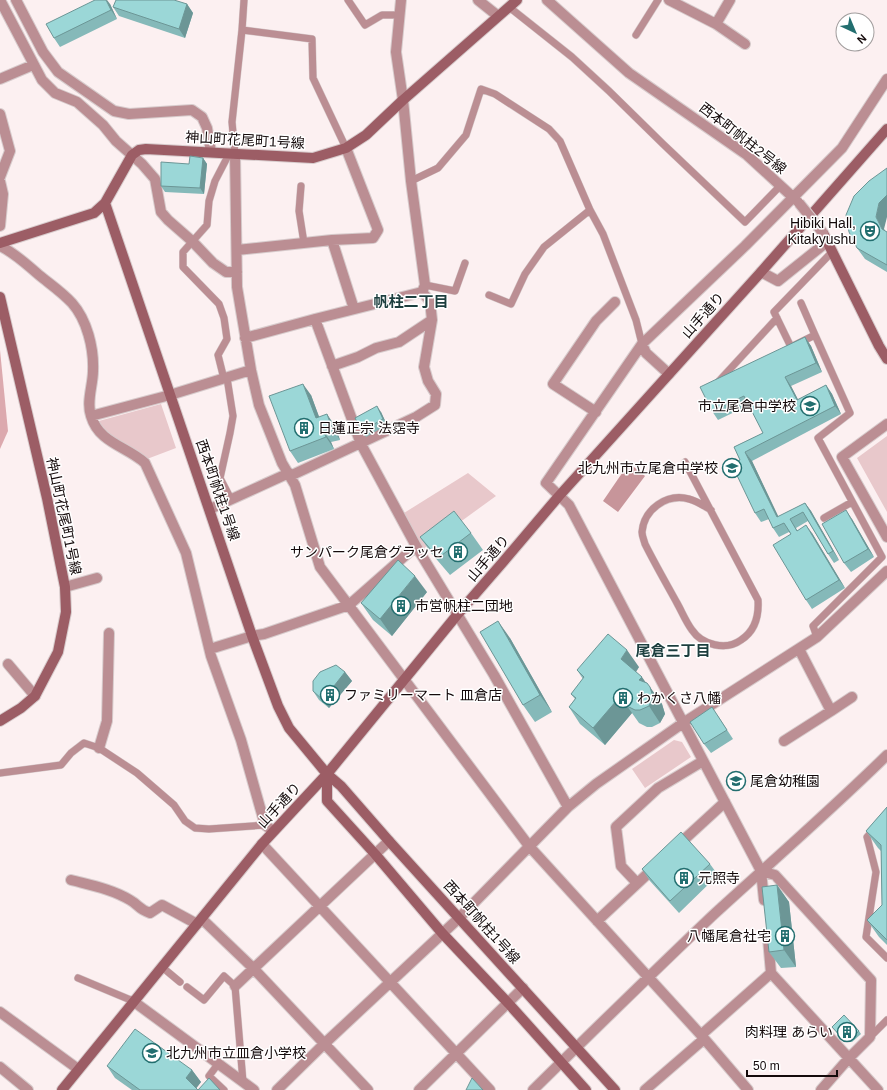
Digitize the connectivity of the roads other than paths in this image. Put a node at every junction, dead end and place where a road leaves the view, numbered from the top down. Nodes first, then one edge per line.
1 (0, 0) edge
2 (16, 0) edge
3 (244, 0) edge
4 (348, 0) edge
5 (401, 0) edge
6 (478, 0) edge
7 (517, 0) edge
8 (547, 0) edge
9 (658, 0) edge
10 (670, 0) edge
11 (730, 0) edge
12 (509, 7) junction
13 (400, 15) junction
14 (498, 16) junction
15 (716, 24) junction
16 (242, 30) junction
17 (636, 35) dead end
18 (745, 44) dead end
19 (33, 65) junction
20 (0, 79) edge
21 (887, 79) edge
22 (403, 100) junction
23 (0, 114) edge
24 (887, 129) edge
25 (346, 148) junction
26 (210, 152) junction
27 (232, 154) junction
28 (132, 155) junction
29 (0, 178) edge
30 (0, 181) edge
31 (411, 181) junction
32 (781, 185) junction
33 (301, 186) dead end
34 (796, 200) junction
35 (105, 203) junction
36 (590, 210) junction
37 (0, 226) edge
38 (825, 237) junction
39 (332, 240) junction
40 (192, 241) junction
41 (0, 243) edge
42 (304, 243) junction
43 (0, 246) edge
44 (237, 250) junction
45 (832, 252) junction
46 (465, 263) dead end
47 (237, 272) junction
48 (761, 272) junction
49 (424, 289) junction
50 (489, 295) dead end
51 (0, 297) edge
52 (615, 302) dead end
53 (800, 303) dead end
54 (354, 309) junction
55 (777, 318) junction
56 (315, 319) junction
57 (432, 320) junction
58 (815, 335) junction
59 (245, 338) junction
60 (642, 344) junction
61 (791, 347) junction
62 (784, 351) edge
63 (887, 359) edge
64 (332, 366) junction
65 (251, 370) junction
66 (669, 374) junction
67 (734, 376) edge
68 (225, 378) junction
69 (170, 396) junction
70 (596, 412) junction
71 (91, 416) junction
72 (887, 424) edge
73 (361, 444) junction
74 (685, 462) dead end
75 (290, 474) junction
76 (560, 496) junction
77 (231, 499) junction
78 (852, 502) junction
79 (210, 509) junction
80 (711, 510) junction
81 (824, 518) dead end
82 (887, 537) edge
83 (416, 546) junction
84 (887, 571) edge
85 (97, 578) dead end
86 (65, 587) junction
87 (349, 606) junction
88 (457, 615) junction
89 (109, 632) dead end
90 (252, 636) junction
91 (817, 637) junction
92 (210, 649) junction
93 (799, 649) junction
94 (8, 664) dead end
95 (404, 680) junction
96 (35, 696) junction
97 (852, 697) dead end
98 (830, 711) junction
99 (0, 721) edge
100 (683, 723) junction
101 (784, 741) dead end
102 (99, 748) junction
103 (887, 755) edge
104 (703, 762) junction
105 (0, 773) edge
106 (327, 774) junction
107 (725, 802) junction
108 (568, 807) junction
109 (887, 815) edge
110 (265, 825) junction
111 (274, 831) junction
112 (389, 841) junction
113 (262, 844) junction
114 (529, 846) junction
115 (375, 854) junction
116 (761, 871) junction
117 (71, 880) dead end
118 (637, 883) junction
119 (319, 905) junction
120 (765, 910) edge
121 (459, 918) junction
122 (200, 921) junction
123 (597, 921) junction
124 (767, 926) edge
125 (442, 933) junction
126 (887, 958) edge
127 (162, 967) junction
128 (253, 968) junction
129 (771, 973) junction
130 (648, 976) junction
131 (78, 978) dead end
132 (180, 982) dead end
133 (390, 982) junction
134 (235, 986) junction
135 (187, 987) dead end
136 (523, 988) junction
137 (133, 1001) junction
138 (509, 1004) junction
139 (0, 1012) edge
140 (887, 1020) edge
141 (702, 1037) junction
142 (870, 1037) junction
143 (324, 1044) junction
144 (576, 1048) junction
145 (456, 1055) junction
146 (849, 1058) junction
147 (561, 1062) junction
148 (218, 1064) junction
149 (0, 1067) edge
150 (78, 1069) junction
151 (243, 1082) junction
152 (28, 1090) edge
153 (62, 1090) edge
154 (224, 1090) edge
155 (254, 1090) edge
156 (277, 1090) edge
157 (368, 1090) edge
158 (420, 1090) edge
159 (490, 1090) edge
160 (533, 1090) edge
161 (586, 1090) edge
162 (615, 1090) edge
163 (645, 1090) edge
164 (748, 1090) edge
165 (821, 1090) edge
166 (878, 1090) edge

1 - 19 street
2 - 26 street
3 - 16 lane
4 - 13 lane
5 - 13 street
6 - 14 street
7 - 12 street, 神山町花尾町1号線
8 - 32 street, 西本町帆柱2号線
9 - 17 lane
10 - 15 street
11 - 15 street
12 - 14 street, 神山町花尾町1号線
12 - 32 lane
13 - 22 street
14 - 22 street, 神山町花尾町1号線
15 - 18 street
16 - 25 lane
16 - 27 lane
19 - 20 street
19 - 28 street
21 - 34 street
22 - 25 street, 神山町花尾町1号線
22 - 31 street
23 - 29 street
24 - 48 street, 山手通り
25 - 27 street, 神山町花尾町1号線
25 - 39 street
26 - 27 street, 神山町花尾町1号線
26 - 28 street, 神山町花尾町1号線
27 - 40 lane
27 - 44 street
28 - 35 street
28 - 40 street
30 - 37 street
31 - 36 lane
31 - 49 street
32 - 34 street, 西本町帆柱2号線
33 - 42 lane
34 - 38 street, 西本町帆柱2号線, bridge
34 - 60 street
35 - 41 street
35 - 69 street, 西本町帆柱1号線
36 - 50 lane
36 - 60 lane
38 - 45 street, 西本町帆柱2号線
38 - 48 street
39 - 42 street
39 - 54 street
40 - 47 street
40 - 68 lane
42 - 44 street
43 - 71 street
44 - 47 street
45 - 55 lane
45 - 63 street, 西本町帆柱2号線
46 - 49 lane
47 - 59 street
48 - 66 street, 山手通り
49 - 54 street
49 - 57 street
51 - 86 street, 神山町花尾町1号線
52 - 70 street
53 - 58 lane
54 - 56 street
55 - 61 lane
55 - 67 lane
56 - 59 street
56 - 64 street
57 - 64 street
57 - 73 street
58 - 61 lane
58 - 78 lane
59 - 65 street
60 - 66 street
60 - 70 street
61 - 62 lane
64 - 73 street
65 - 68 street
65 - 75 street
66 - 76 street, 山手通り
68 - 69 street
68 - 77 lane
69 - 71 street
69 - 79 street, 西本町帆柱1号線
70 - 76 street
71 - 92 street
72 - 82 street
73 - 75 street
73 - 83 street
74 - 80 lane
75 - 77 street
75 - 87 street
76 - 88 street, 山手通り
76 - 100 street
77 - 79 street
78 - 81 lane
78 - 91 lane
79 - 90 street, 西本町帆柱1号線
80 - 80 lane
83 - 87 street
83 - 88 street
84 - 91 street
85 - 86 street
86 - 96 street, 神山町花尾町1号線
87 - 90 street
87 - 95 street
88 - 95 street, 山手通り
88 - 108 street
89 - 102 street
90 - 92 street
90 - 106 street, 西本町帆柱1号線
91 - 93 street
92 - 110 street
93 - 98 street
93 - 100 street
94 - 96 street
95 - 106 street, 山手通り
95 - 114 street
96 - 99 street, 神山町花尾町1号線
97 - 98 street
98 - 101 street
100 - 104 street
100 - 108 street
102 - 105 lane
102 - 110 lane
103 - 116 street
104 - 107 street
104 - 118 street
106 - 111 street, 山手通り
106 - 112 street, 西本町帆柱1号線
106 - 115 street
107 - 116 street
107 - 118 street
108 - 114 street
109 - 126 lane
110 - 111 street
111 - 113 street, 山手通り
112 - 115 street
112 - 121 street, 西本町帆柱1号線
113 - 119 street
113 - 122 street, 山手通り
114 - 121 street
114 - 123 street
115 - 119 street
115 - 125 street
116 - 120 street
116 - 130 street
116 - 142 street
117 - 122 street
118 - 123 street
119 - 128 street
119 - 133 street
121 - 125 street
121 - 136 street, 西本町帆柱1号線
122 - 127 street, 山手通り
122 - 128 street
123 - 130 street
124 - 129 street
125 - 133 street
125 - 138 street
127 - 132 lane
127 - 137 street, 山手通り
128 - 134 street
128 - 143 street
129 - 141 street
129 - 146 street
130 - 141 street
130 - 144 street
131 - 137 lane
133 - 143 street
133 - 145 street
134 - 135 lane
134 - 151 lane
136 - 138 street
136 - 144 street, 西本町帆柱1号線
137 - 148 street
137 - 150 street, 山手通り
138 - 145 street
138 - 147 street
139 - 150 street
140 - 142 lane
141 - 163 street
141 - 164 street
142 - 146 street
143 - 156 street
143 - 157 street
144 - 147 street
144 - 162 street, 西本町帆柱1号線
145 - 158 street
145 - 159 street
146 - 165 street
146 - 166 street
147 - 160 street
147 - 161 street
148 - 151 street
148 - 154 lane
149 - 152 street
150 - 153 street, 山手通り
151 - 155 street

